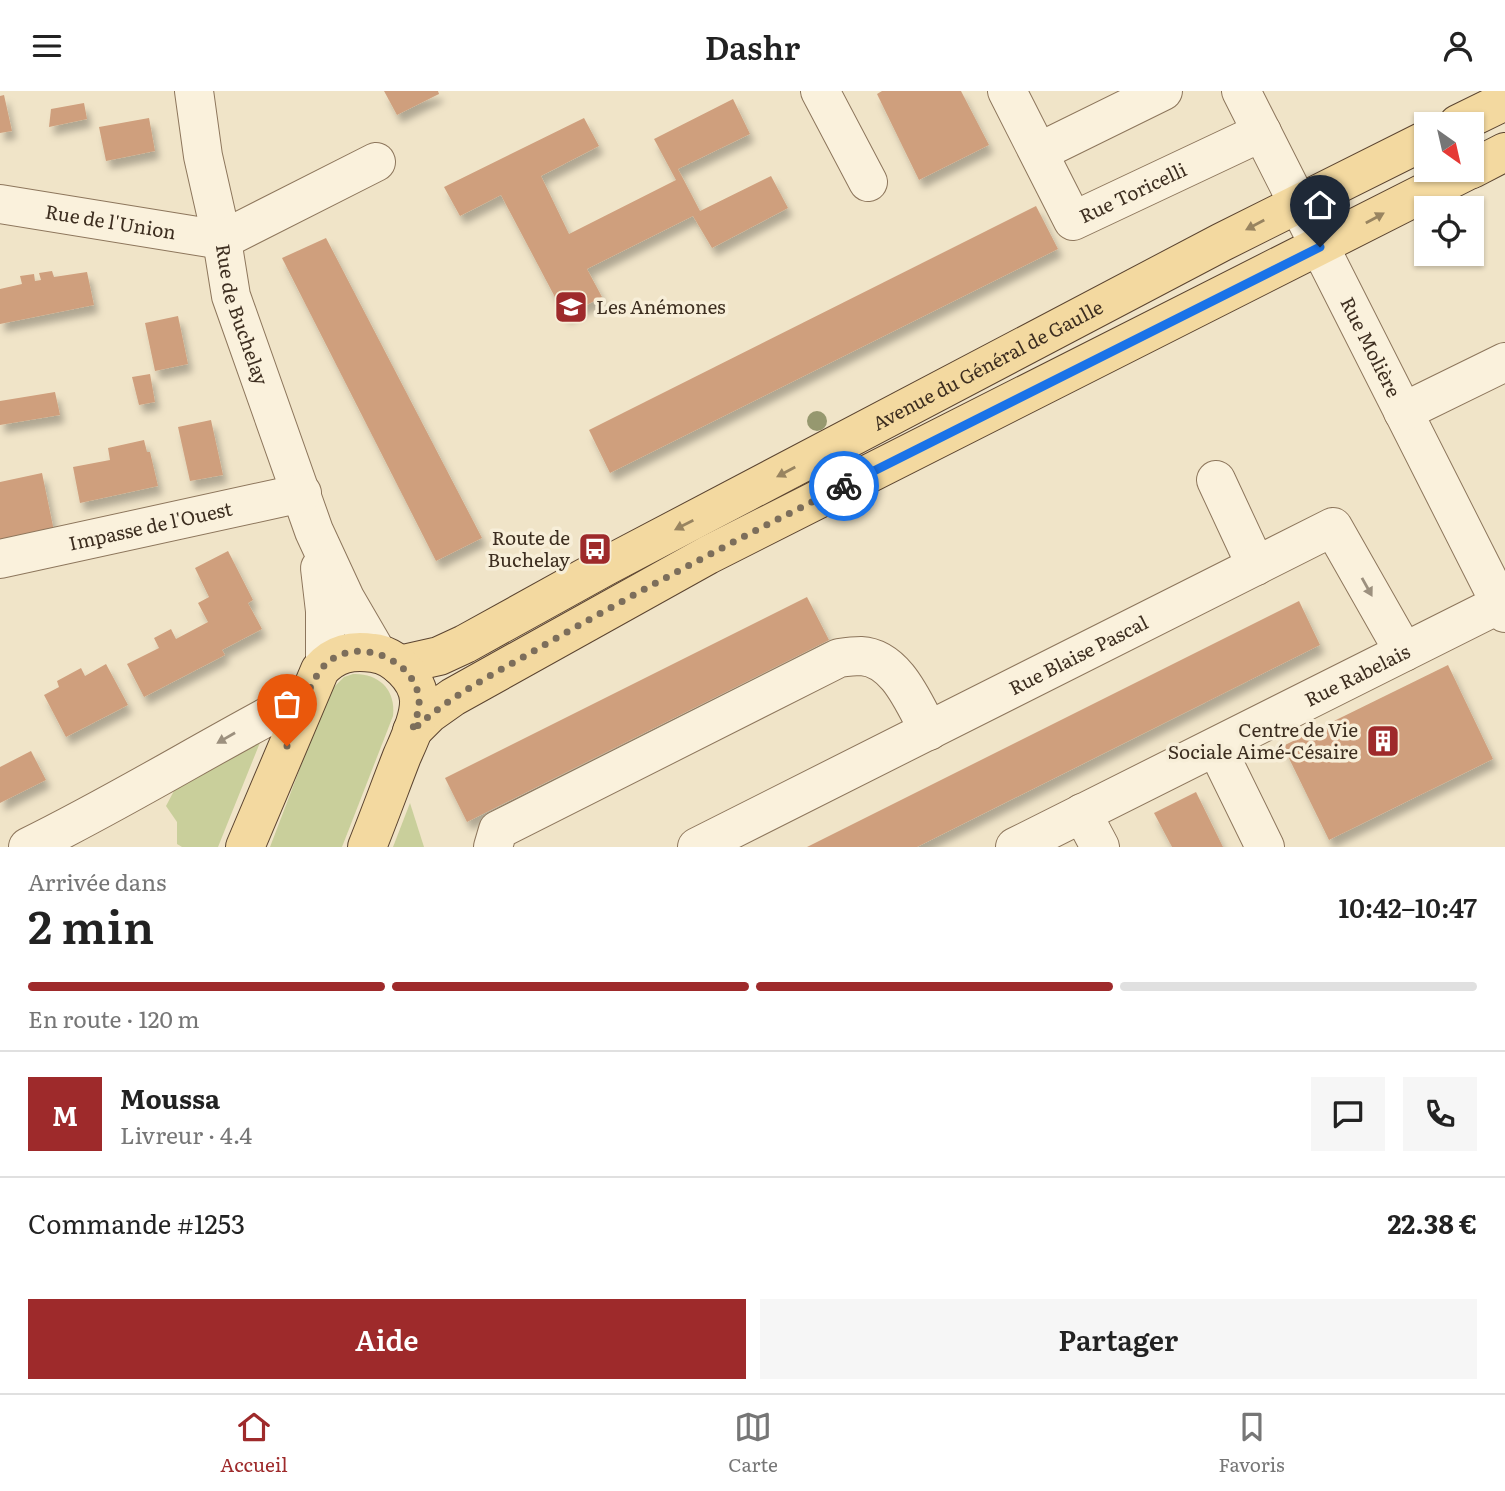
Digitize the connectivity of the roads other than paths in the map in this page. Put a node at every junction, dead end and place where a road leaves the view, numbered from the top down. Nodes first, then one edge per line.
1 (194, 91) edge
2 (820, 91) edge
3 (1007, 91) edge
4 (1163, 91) edge
5 (1241, 91) edge
6 (1505, 101) edge
7 (1483, 112) edge
8 (1262, 132) junction
9 (1414, 146) edge
10 (1039, 152) junction
11 (1505, 152) edge
12 (376, 162) dead end
13 (1484, 162) edge
14 (868, 182) dead end
15 (1446, 182) edge
16 (1298, 203) junction
17 (0, 204) edge
18 (222, 240) junction
19 (1320, 247) junction
20 (1505, 362) edge
21 (1403, 412) junction
22 (1216, 480) dead end
23 (302, 493) junction
24 (314, 531) junction
25 (0, 559) edge
26 (1256, 566) junction
27 (1503, 608) edge
28 (1404, 652) junction
29 (388, 659) junction
30 (317, 680) junction
31 (412, 731) junction
32 (929, 731) junction
33 (1216, 747) junction
34 (1082, 813) junction
35 (28, 847) edge
36 (245, 847) edge
37 (367, 847) edge
38 (493, 847) edge
39 (697, 847) edge
40 (1015, 847) edge
41 (1100, 847) edge
42 (1265, 847) edge

1 - 18 street, Rue de Buchelay
2 - 14 street
3 - 10 street, Rue Toricelli
4 - 10 street
5 - 8 street, Rue Molière
6 - 7 main road
8 - 10 street, Rue Toricelli
8 - 16 street, Rue Molière
9 - 16 main road, Avenue du Général de Gaulle
11 - 13 main road, Avenue du Général de Gaulle
12 - 18 street
19 -> 15 main road, Avenue du Général de Gaulle
16 - 19 street, Rue Molière
16 -> 29 main road, Avenue du Général de Gaulle
17 - 18 street, Rue de l'Union
18 - 23 street, Rue de Buchelay
19 - 21 street, Rue Molière
19 - 31 main road, Avenue du Général de Gaulle
20 - 21 street, Rue Molière
21 - 27 street, Rue Molière
22 - 26 street
23 - 24 street, Rue de Buchelay
23 - 25 street, Impasse de l'Ouest
24 - 29 street, Rue de Buchelay
24 - 30 street, Rue de Buchelay
26 -> 28 street, Rue Blaise Pascal
26 - 32 street, Rue Blaise Pascal
27 - 28 street, Rue Rabelais
28 - 33 street, Rue Rabelais
29 - 30 main road, Avenue du Général de Gaulle
29 - 31 main road
30 -> 35 street
30 - 36 main road
31 - 37 main road
32 - 38 street
32 - 39 street, Rue Blaise Pascal
33 - 34 street, Rue Rabelais
33 - 42 street
34 - 40 street, Rue Rabelais
34 - 41 street

